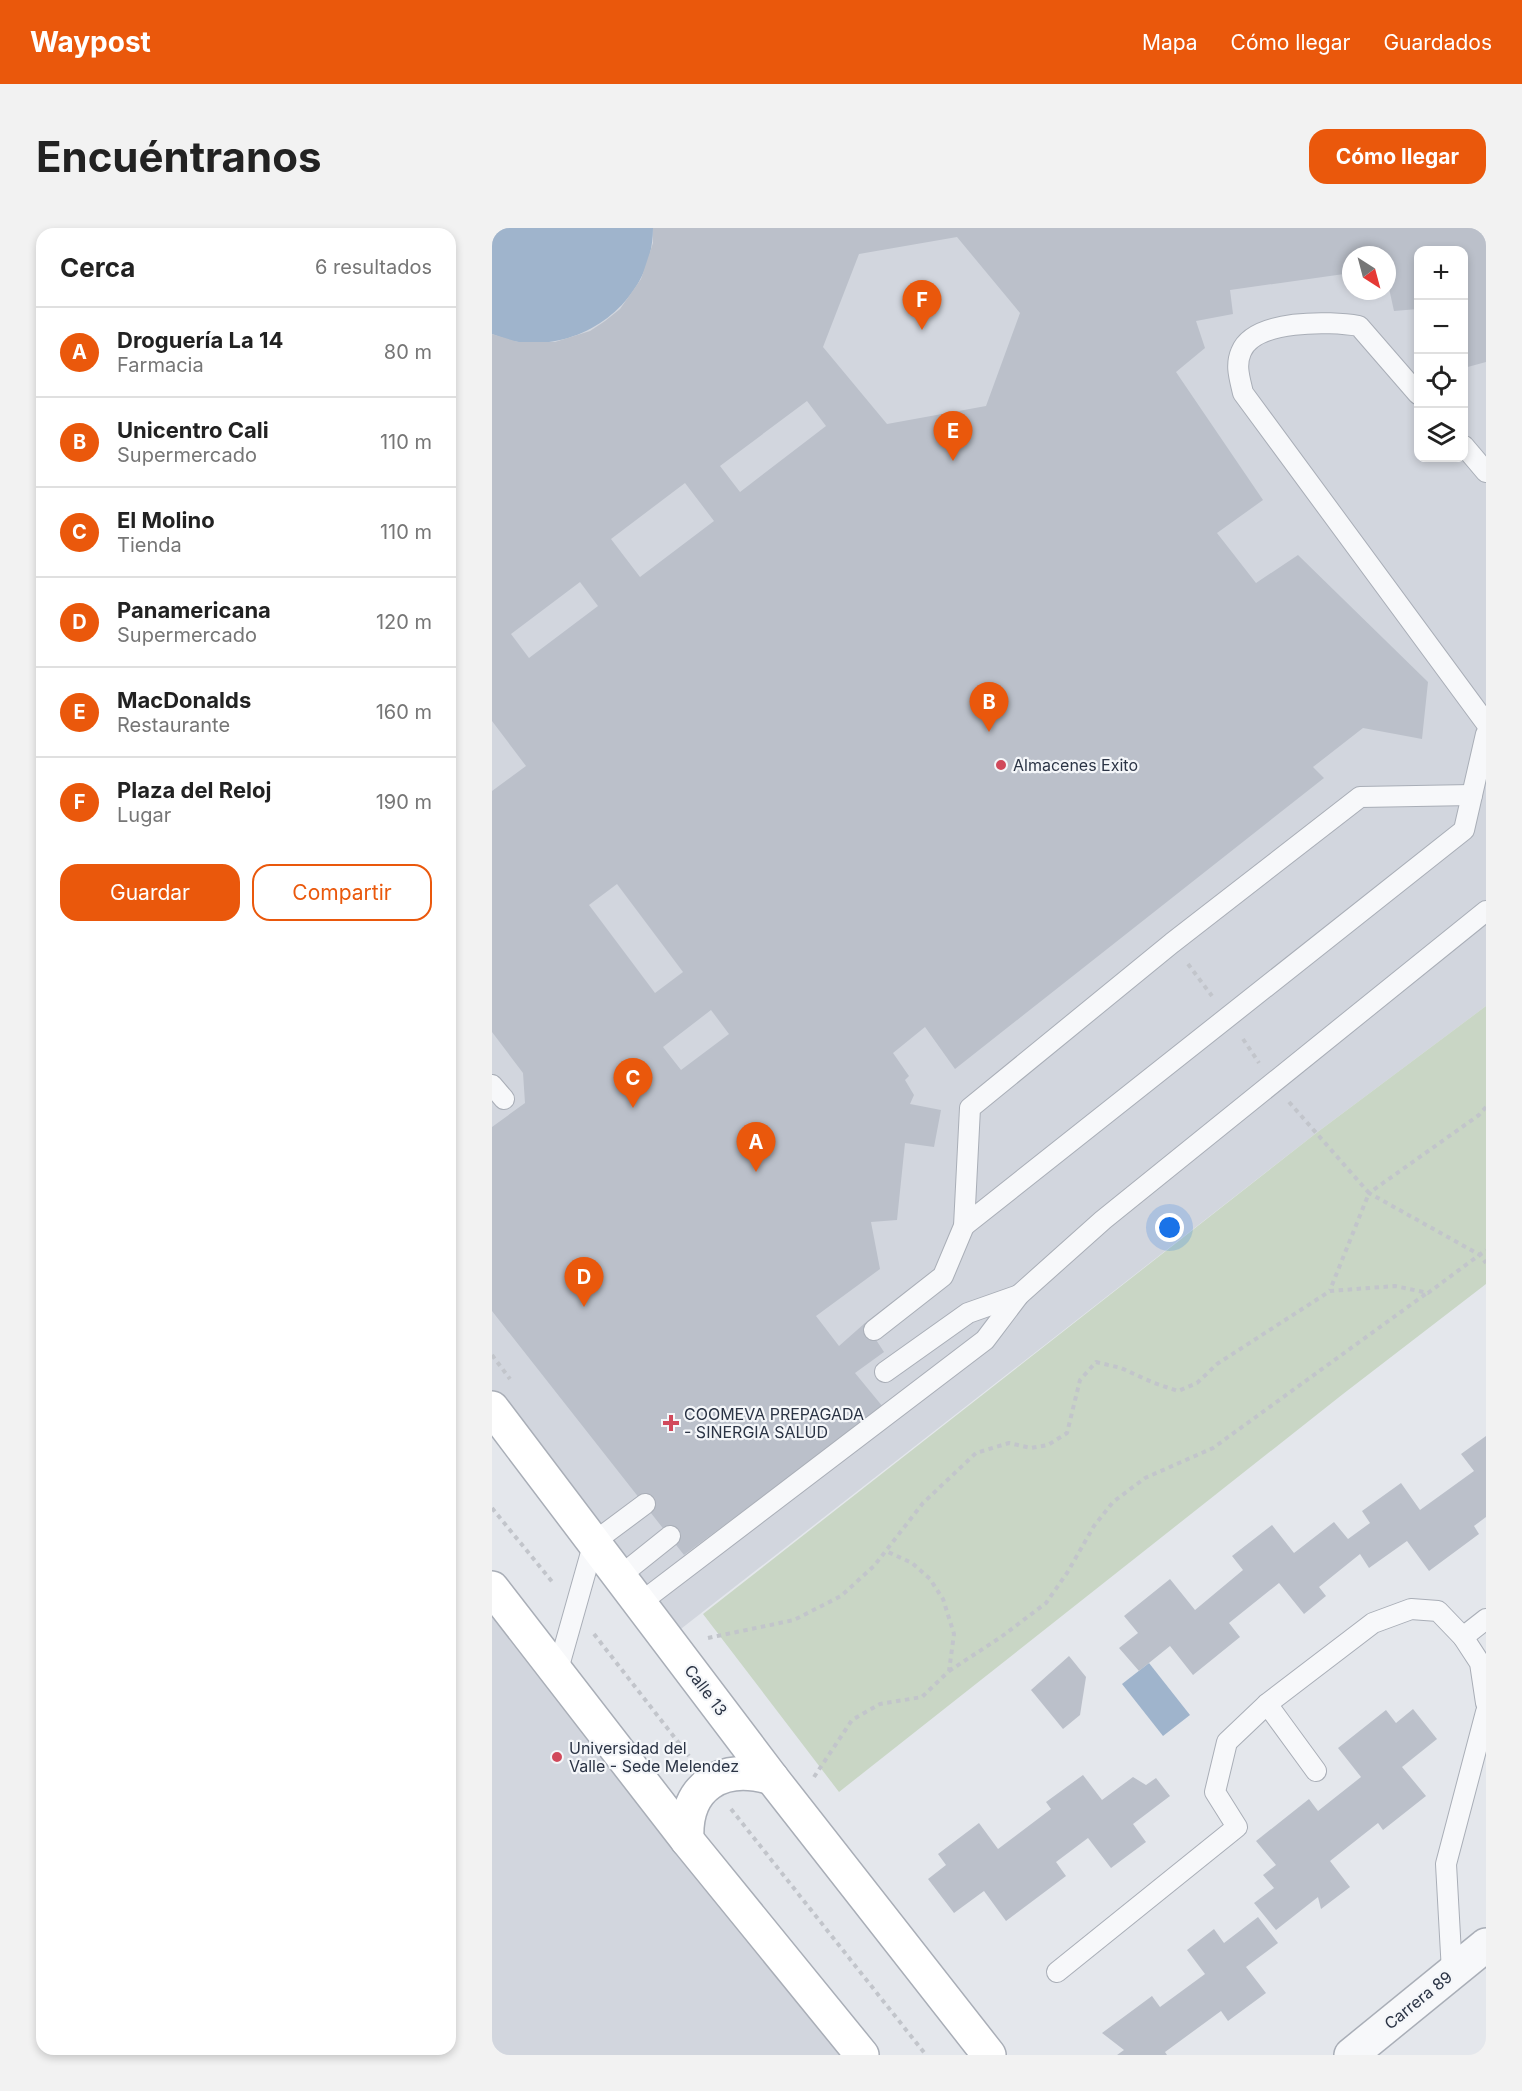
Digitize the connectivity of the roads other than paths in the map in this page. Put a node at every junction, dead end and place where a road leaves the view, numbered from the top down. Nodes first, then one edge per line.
1 (1414, 388) edge
2 (1468, 451) edge
3 (1486, 472) edge
4 (1486, 723) edge
5 (1486, 734) edge
6 (1472, 795) junction
7 (1486, 911) edge
8 (964, 1226) junction
9 (1019, 1295) junction
10 (874, 1330) dead end
11 (885, 1372) dead end
12 (492, 1408) edge
13 (645, 1504) dead end
14 (670, 1536) dead end
15 (594, 1542) junction
16 (620, 1576) junction
17 (492, 1588) edge
18 (640, 1603) junction
19 (1486, 1619) edge
20 (1463, 1637) junction
21 (556, 1673) junction
22 (1486, 1703) edge
23 (1267, 1704) junction
24 (1486, 1712) edge
25 (1316, 1771) dead end
26 (772, 1778) junction
27 (687, 1840) junction
28 (1486, 1945) edge
29 (1057, 1972) dead end
30 (1452, 1972) junction
31 (862, 2055) edge
32 (989, 2055) edge
33 (1351, 2055) edge

1 - 4 lane
2 - 3 lane
5 - 6 lane
6 - 8 lane
6 - 8 lane
7 - 9 lane
8 - 10 lane
9 - 11 lane
9 - 18 lane
12 - 15 main road, Calle 13
13 - 15 lane
14 - 16 lane
15 - 16 main road, Calle 13
15 - 21 lane
16 - 18 main road, Calle 13
17 - 21 main road
18 - 26 main road, Calle 13
19 - 20 lane
20 - 22 lane
20 - 23 lane
21 - 27 main road
23 - 25 lane
23 - 29 lane
24 - 30 lane
26 - 27 main road
26 - 32 main road, Calle 13
27 - 31 main road
28 - 30 street, Carrera 89
30 - 33 street, Carrera 89

